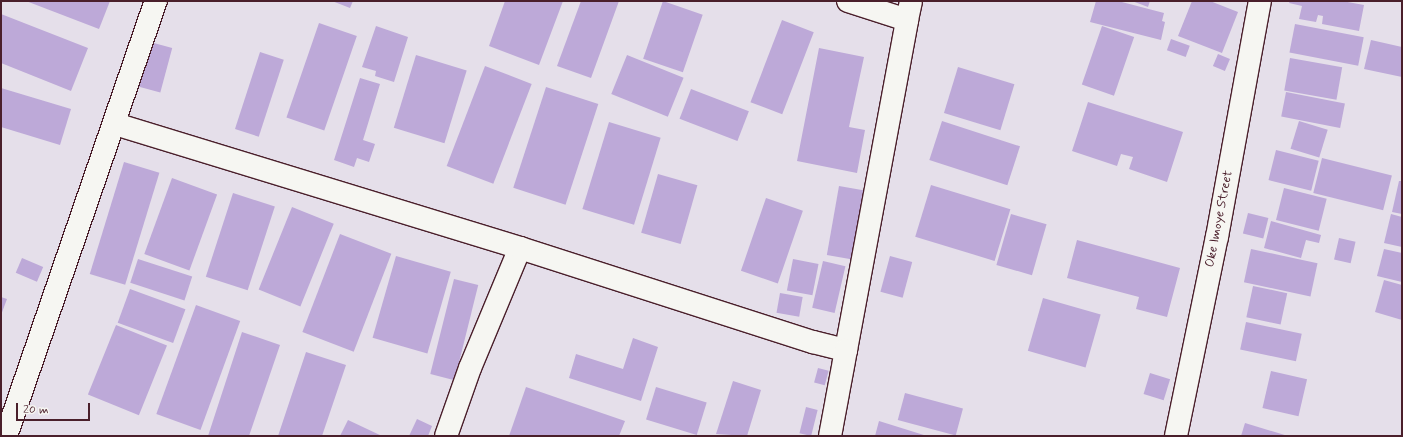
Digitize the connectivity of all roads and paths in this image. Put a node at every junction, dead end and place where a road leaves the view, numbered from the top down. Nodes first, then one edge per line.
1 (156, 1) edge
2 (848, 1) edge
3 (1260, 1) edge
4 (909, 10) edge
5 (115, 124) junction
6 (520, 248) junction
7 (846, 350) junction
8 (6, 436) edge
9 (446, 436) edge
10 (830, 436) edge
11 (1176, 436) edge

1 - 5 street
2 - 4 street
3 - 11 street, Oke Imoye Street
4 - 7 street
5 - 6 street
5 - 8 street
6 - 7 street
6 - 9 street
7 - 10 street

